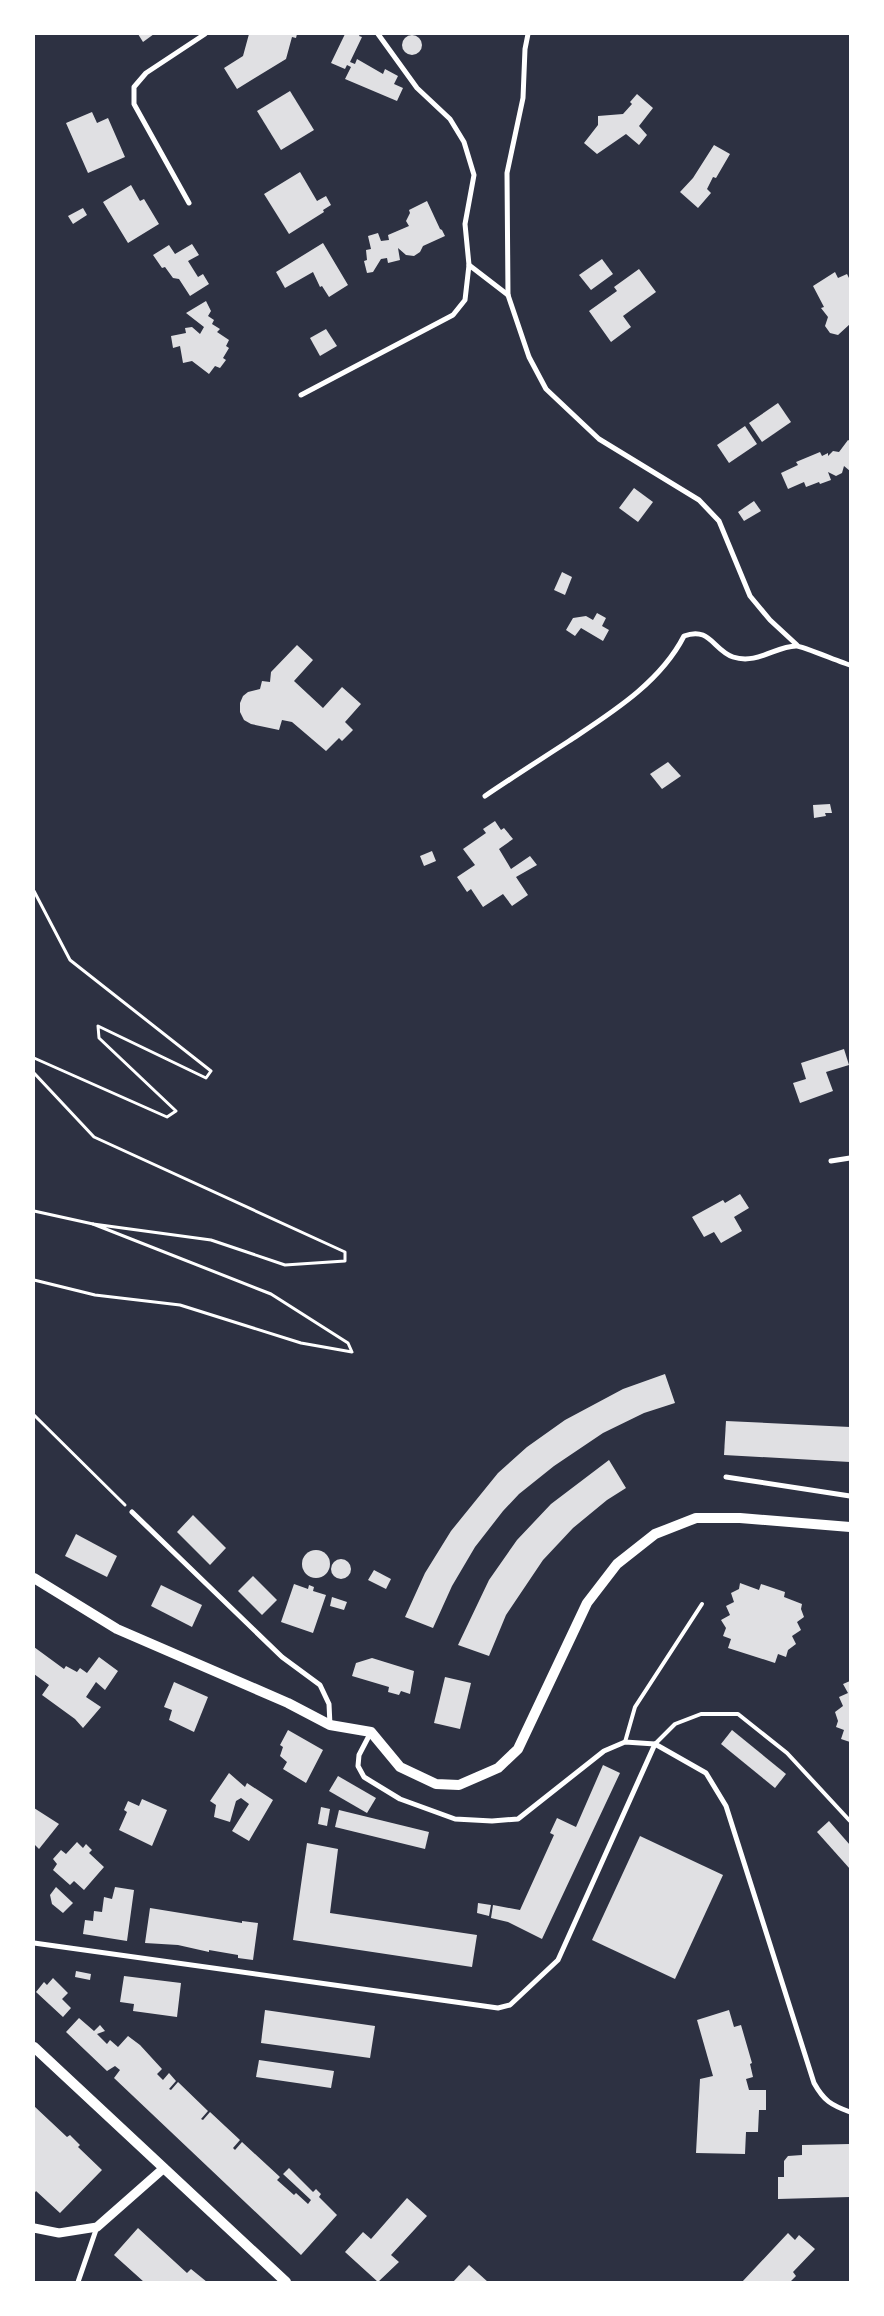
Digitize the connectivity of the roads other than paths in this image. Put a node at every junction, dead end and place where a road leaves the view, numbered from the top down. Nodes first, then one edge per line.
1 (205, 34) edge
2 (378, 34) edge
3 (528, 34) edge
4 (189, 202) dead end
5 (469, 265) junction
6 (508, 294) junction
7 (301, 395) dead end
8 (797, 645) junction
9 (850, 666) edge
10 (485, 796) dead end
11 (850, 1158) edge
12 (831, 1161) dead end
13 (726, 1477) dead end
14 (850, 1496) edge
15 (132, 1512) road end
16 (850, 1527) edge
17 (34, 1578) edge
18 (702, 1604) dead end
19 (330, 1725) junction
20 (371, 1732) junction
21 (625, 1742) junction
22 (655, 1744) junction
23 (850, 1821) edge
24 (34, 1943) edge
25 (34, 2046) edge
26 (850, 2112) edge
27 (164, 2168) junction
28 (98, 2227) junction
29 (34, 2228) edge
30 (78, 2282) edge
31 (286, 2282) edge

1 - 4 street
2 - 5 street
3 - 6 street
5 - 6 street
5 - 7 street
6 - 8 street
8 - 9 street
8 - 10 street
11 - 12 street
13 - 14 street
15 - 19 street
16 - 20 main road
17 - 19 main road
18 - 21 lane
19 - 20 main road
20 - 21 street
21 - 22 street
22 - 23 lane
22 - 24 street
22 - 26 street
25 - 27 main road
27 - 28 street
27 - 31 main road
28 - 29 street
28 - 30 street

